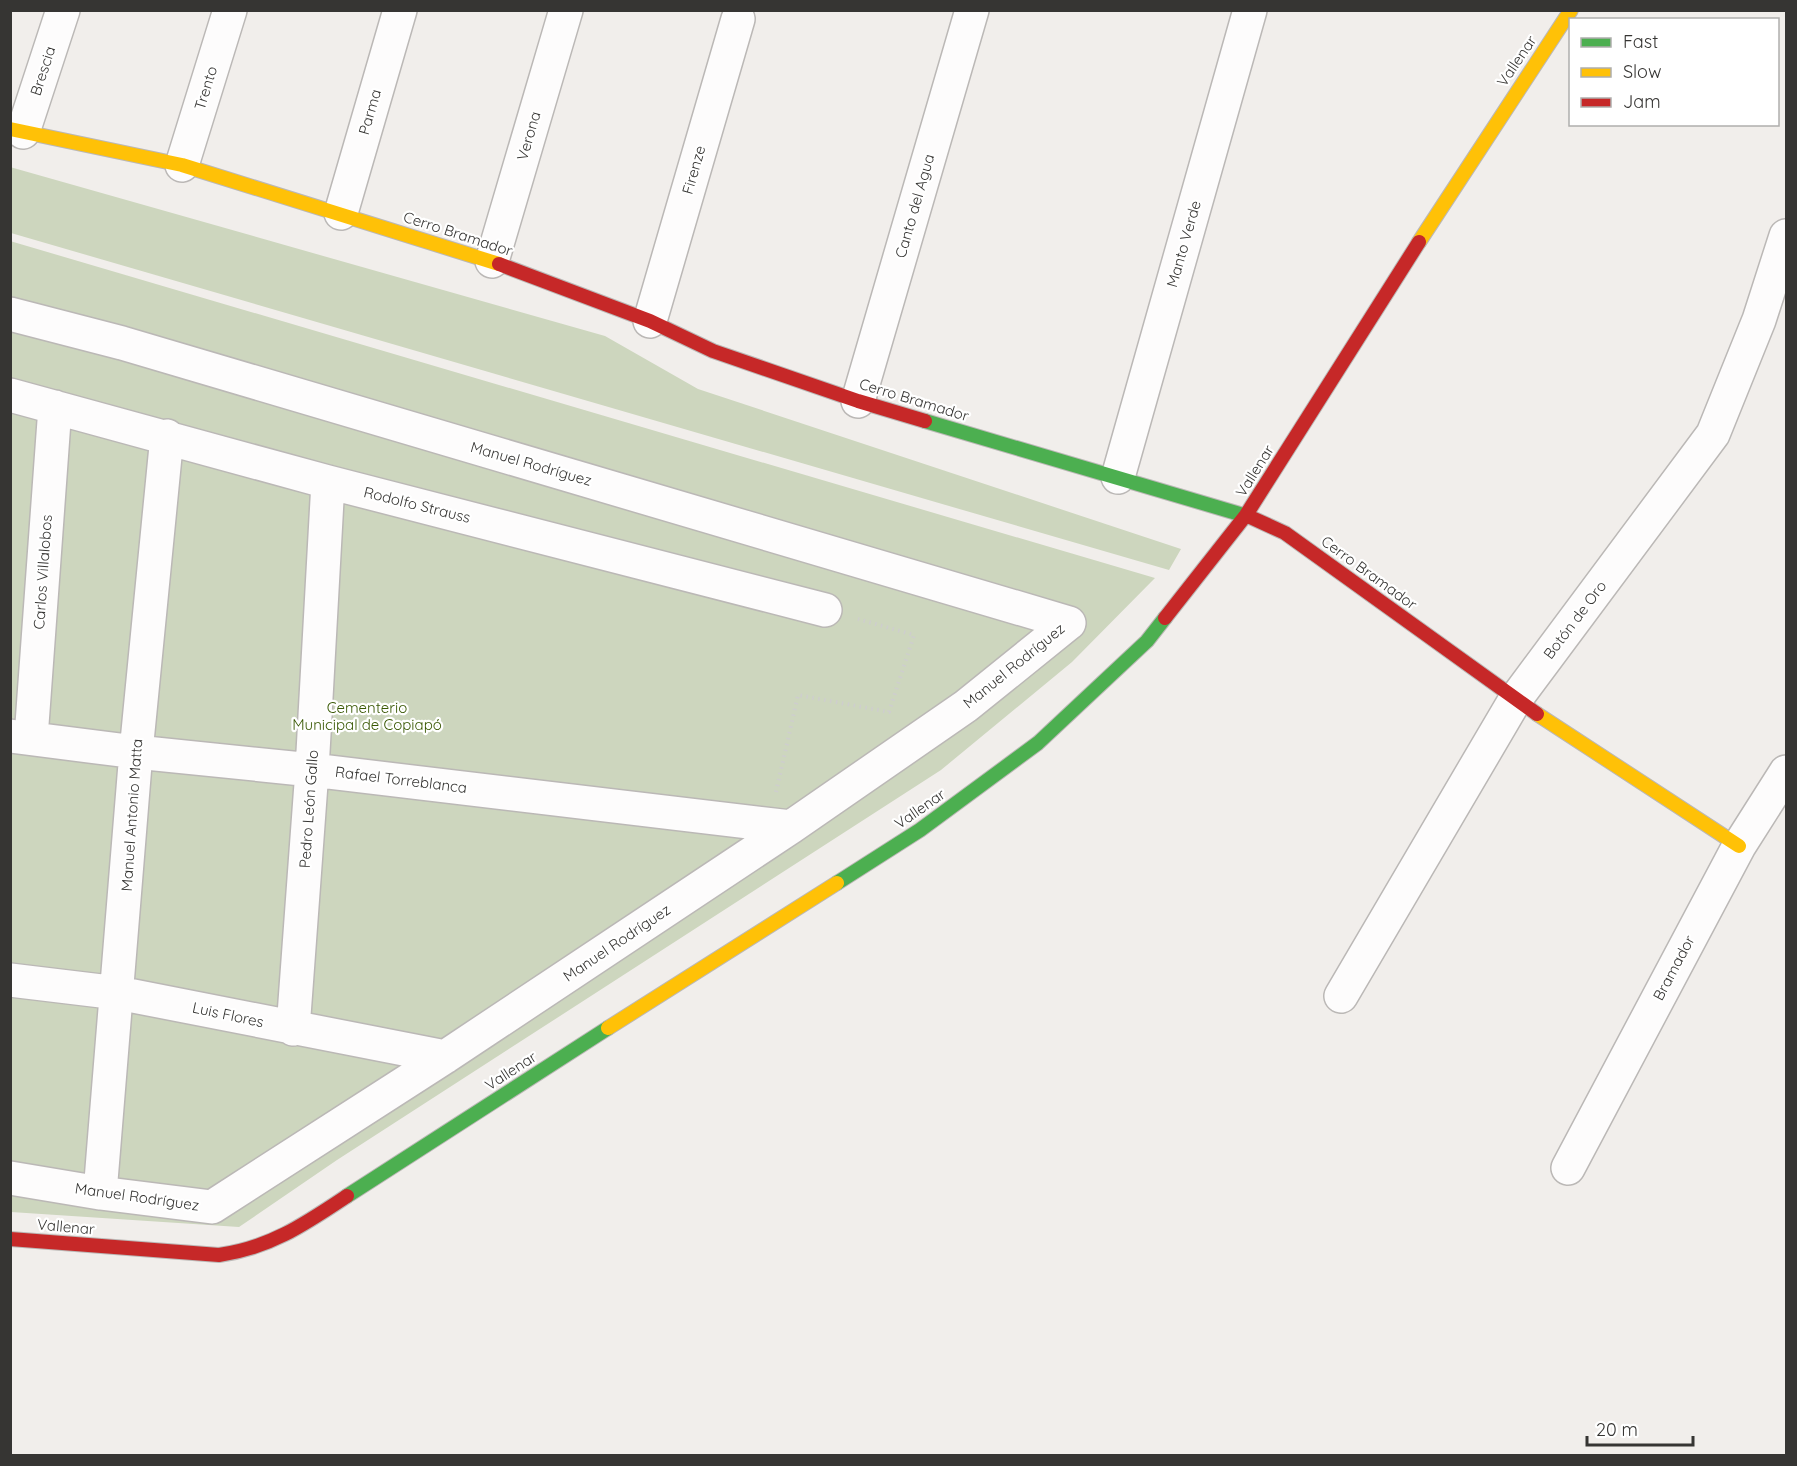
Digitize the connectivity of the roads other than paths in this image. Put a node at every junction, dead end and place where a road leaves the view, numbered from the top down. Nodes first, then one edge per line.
1 (63, 10) edge
2 (230, 10) edge
3 (400, 10) edge
4 (566, 10) edge
5 (972, 10) edge
6 (1250, 10) edge
7 (1571, 10) edge
8 (738, 19) dead end
9 (17, 130) edge
10 (182, 165) junction
11 (341, 213) junction
12 (1786, 236) edge
13 (492, 261) junction
14 (10, 314) edge
15 (650, 321) junction
16 (10, 395) edge
17 (858, 401) junction
18 (55, 407) junction
19 (167, 436) junction
20 (1118, 477) junction
21 (328, 482) junction
22 (1246, 515) junction
23 (825, 610) road end
24 (1515, 700) junction
25 (21, 737) edge
26 (136, 752) junction
27 (312, 770) junction
28 (1786, 772) edge
29 (792, 827) junction
30 (1738, 846) junction
31 (10, 980) edge
32 (118, 993) junction
33 (1341, 996) dead end
34 (293, 1029) junction
35 (445, 1058) junction
36 (1568, 1168) dead end
37 (10, 1178) edge
38 (100, 1193) junction
39 (10, 1239) edge

1 - 9 street, Brescia
2 - 10 street, Trento
3 - 11 street, Parma
4 - 13 street, Verona
5 - 17 street, Canto del Agua
6 - 20 street, Manto Verde
7 - 22 street, Vallenar
8 - 15 street, Firenze
9 - 10 street, Cerro Bramador
10 - 11 street, Cerro Bramador
11 - 13 street, Cerro Bramador
12 - 24 street, Botón de Oro
13 - 15 street, Cerro Bramador
14 - 29 street, Manuel Rodríguez
15 - 17 street, Cerro Bramador
16 - 18 street, Rodolfo Strauss
17 - 20 street, Cerro Bramador
18 - 19 street, Rodolfo Strauss
18 - 25 street, Carlos Villalobos
19 - 21 street, Rodolfo Strauss
19 - 26 street, Manuel Antonio Matta
20 - 22 street, Cerro Bramador
21 - 23 street, Rodolfo Strauss
21 - 27 street, Pedro León Gallo
22 - 24 street, Cerro Bramador
22 - 39 street, Vallenar
24 - 30 street, Cerro Bramador
24 - 33 street, Botón de Oro
25 - 26 street, Rafael Torreblanca
26 - 27 street, Rafael Torreblanca
26 - 32 street, Manuel Antonio Matta
27 - 29 street, Rafael Torreblanca
27 - 34 street, Pedro León Gallo
28 - 30 street, Bramador
29 - 35 street, Manuel Rodríguez
30 - 36 street, Bramador
31 - 32 street, Luis Flores
32 - 34 street, Luis Flores
32 - 38 street, Manuel Antonio Matta
34 - 35 street, Luis Flores
35 - 38 street, Manuel Rodríguez
37 - 38 street, Manuel Rodríguez

